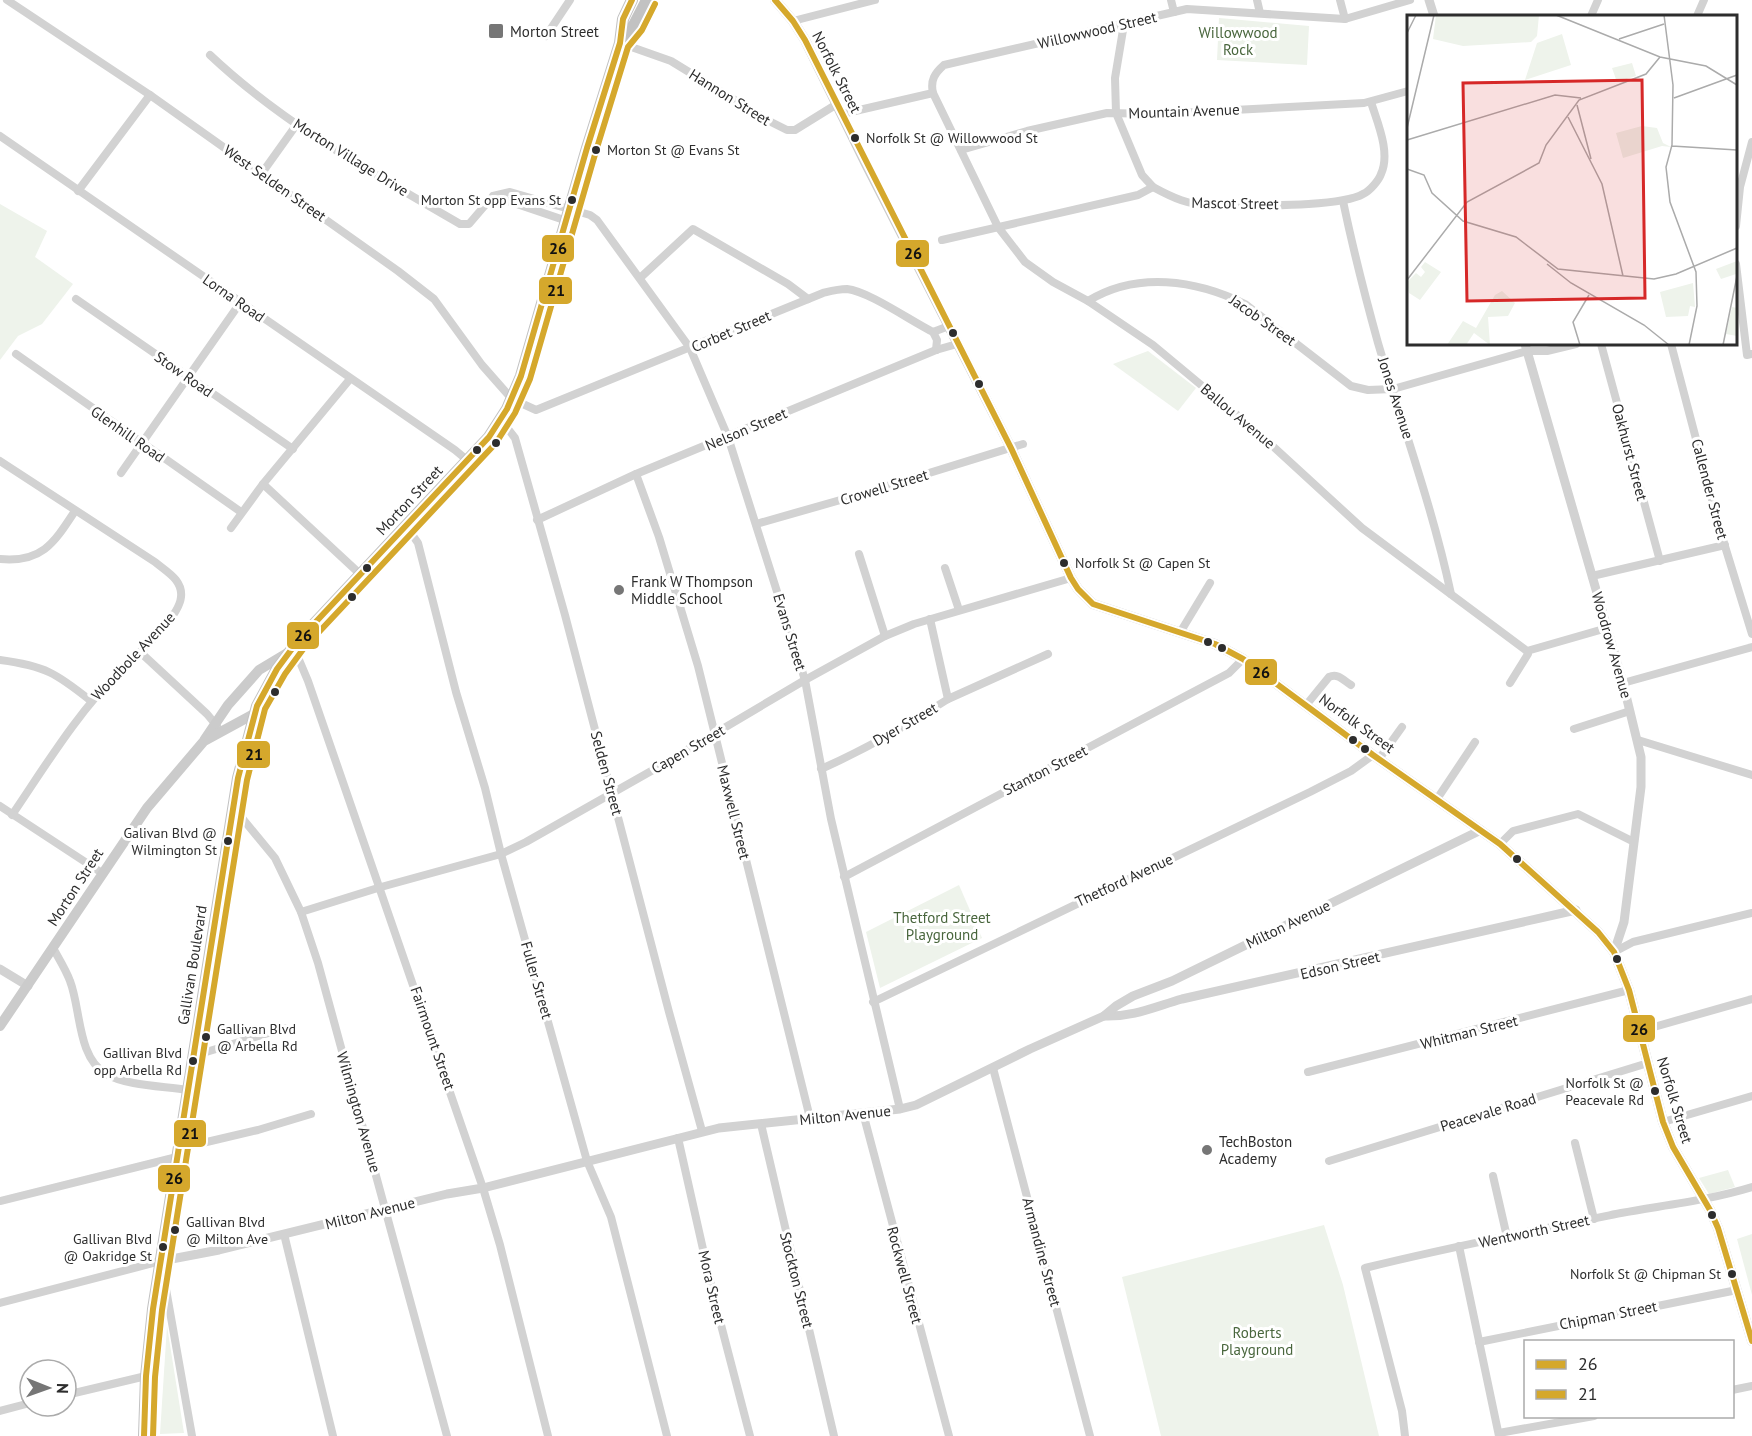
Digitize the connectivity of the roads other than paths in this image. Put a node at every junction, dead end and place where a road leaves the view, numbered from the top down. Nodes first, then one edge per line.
1 (7, 0) edge
2 (632, 0) edge
3 (647, 0) edge
4 (775, 0) edge
5 (875, 0) edge
6 (1171, 0) edge
7 (1257, 0) edge
8 (1340, 0) edge
9 (1410, 0) edge
10 (1429, 0) edge
11 (1598, 0) edge
12 (1704, 0) edge
13 (568, 1) edge
14 (1174, 12) junction
15 (1260, 13) junction
16 (1434, 15) edge
17 (1591, 15) edge
18 (1697, 15) edge
19 (1345, 19) junction
20 (794, 21) junction
21 (1124, 24) junction
22 (546, 36) dead end
23 (620, 43) junction
24 (210, 55) dead end
25 (1407, 91) edge
26 (933, 93) junction
27 (150, 95) junction
28 (1371, 102) junction
29 (840, 109) junction
30 (1116, 113) junction
31 (297, 124) junction
32 (0, 136) edge
33 (1752, 142) edge
34 (962, 150) junction
35 (262, 173) junction
36 (1153, 187) junction
37 (78, 190) junction
38 (493, 196) junction
39 (1343, 201) junction
40 (568, 215) junction
41 (1737, 216) edge
42 (998, 227) junction
43 (942, 240) dead end
44 (640, 278) junction
45 (75, 299) dead end
46 (808, 299) junction
47 (1737, 299) edge
48 (1088, 301) junction
49 (240, 303) junction
50 (949, 326) junction
51 (933, 332) junction
52 (957, 344) junction
53 (1572, 345) edge
54 (1601, 345) edge
55 (1671, 345) edge
56 (1526, 347) edge
57 (690, 348) junction
58 (936, 350) junction
59 (16, 354) dead end
60 (1752, 354) edge
61 (187, 377) junction
62 (350, 379) junction
63 (1393, 389) junction
64 (512, 399) junction
65 (501, 420) junction
66 (728, 437) junction
67 (142, 444) junction
68 (1023, 444) dead end
69 (1011, 448) junction
70 (293, 449) junction
71 (467, 460) junction
72 (0, 461) edge
73 (121, 473) dead end
74 (636, 474) junction
75 (262, 484) junction
76 (75, 511) junction
77 (241, 512) junction
78 (537, 520) junction
79 (756, 524) junction
80 (406, 526) junction
81 (231, 528) dead end
82 (1725, 545) junction
83 (859, 554) dead end
84 (0, 559) edge
85 (1660, 561) junction
86 (945, 568) dead end
87 (360, 574) junction
88 (1592, 576) junction
89 (1071, 578) junction
90 (1210, 583) dead end
91 (1451, 594) junction
92 (959, 610) junction
93 (930, 619) junction
94 (1607, 628) junction
95 (1181, 631) junction
96 (1752, 634) edge
97 (885, 636) junction
98 (1752, 647) edge
99 (1527, 651) junction
100 (140, 652) junction
101 (292, 652) junction
102 (1048, 654) dead end
103 (1243, 659) junction
104 (0, 660) edge
105 (805, 680) junction
106 (1510, 683) dead end
107 (1623, 683) junction
108 (1350, 685) dead end
109 (948, 699) junction
110 (91, 701) junction
111 (1307, 705) junction
112 (1630, 711) junction
113 (254, 714) junction
114 (217, 727) junction
115 (1402, 727) dead end
116 (1574, 729) dead end
117 (715, 733) junction
118 (1638, 740) junction
119 (1475, 742) dead end
120 (1376, 757) junction
121 (821, 769) junction
122 (1752, 774) edge
123 (612, 792) junction
124 (1437, 799) junction
125 (0, 806) edge
126 (232, 806) junction
127 (12, 815) junction
128 (1481, 830) junction
129 (1634, 842) junction
130 (1500, 844) junction
131 (501, 854) junction
132 (102, 873) junction
133 (844, 876) junction
134 (381, 887) junction
135 (1576, 910) junction
136 (301, 912) junction
137 (1752, 913) edge
138 (53, 948) junction
139 (1614, 952) junction
140 (0, 969) edge
141 (28, 986) junction
142 (1155, 987) junction
143 (1629, 990) junction
144 (1133, 996) junction
145 (1752, 999) edge
146 (873, 1002) junction
147 (1162, 1007) junction
148 (1141, 1013) junction
149 (1104, 1016) junction
150 (0, 1026) edge
151 (285, 1028) dead end
152 (1640, 1031) junction
153 (193, 1056) junction
154 (1648, 1063) junction
155 (993, 1068) junction
156 (1308, 1072) dead end
157 (188, 1090) junction
158 (1752, 1096) edge
159 (900, 1109) junction
160 (863, 1113) junction
161 (311, 1114) dead end
162 (810, 1118) junction
163 (1663, 1122) junction
164 (760, 1124) junction
165 (702, 1131) junction
166 (678, 1138) junction
167 (1575, 1143) dead end
168 (178, 1151) junction
169 (587, 1161) junction
170 (1329, 1161) dead end
171 (1493, 1176) dead end
172 (1752, 1187) edge
173 (483, 1188) junction
174 (1704, 1199) junction
175 (0, 1201) edge
176 (387, 1210) junction
177 (1594, 1219) junction
178 (284, 1234) junction
179 (1507, 1237) junction
180 (1459, 1246) junction
181 (161, 1261) junction
182 (1737, 1290) junction
183 (0, 1303) edge
184 (1752, 1341) edge
185 (1479, 1342) junction
186 (146, 1376) junction
187 (1752, 1386) edge
188 (1734, 1390) edge
189 (78, 1392) edge
190 (18, 1407) edge
191 (0, 1411) edge
192 (1584, 1418) edge
193 (1499, 1435) edge
194 (144, 1436) edge
195 (192, 1436) edge
196 (333, 1436) edge
197 (447, 1436) edge
198 (548, 1436) edge
199 (667, 1436) edge
200 (750, 1436) edge
201 (834, 1436) edge
202 (949, 1436) edge
203 (1090, 1436) edge
204 (1405, 1436) edge

1 - 27 street, West Selden Street
2 - 23 highway, Morton Street
3 - 23 highway, Morton Street
4 - 20 main road, Norfolk Street
5 - 20 street
6 - 14 street
7 - 15 street
8 - 19 street
9 - 19 street, Willowwood Street
10 - 16 street
11 - 17 street
12 - 18 street
13 - 22 street
14 - 15 street, Willowwood Street
14 - 21 street, Willowwood Street
15 - 19 street, Willowwood Street
20 - 29 main road, Norfolk Street
21 - 26 street, Willowwood Street
21 - 30 street
23 - 29 street, Hannon Street
23 - 40 highway, Morton Street
24 - 31 street, Morton Village Drive
25 - 28 street, Mountain Avenue
26 - 29 street
26 - 34 street, Ballou Avenue
27 - 35 street, West Selden Street
27 - 37 street
28 - 30 street, Mountain Avenue
28 - 39 street, Mascot Street
29 - 50 main road, Norfolk Street
30 - 34 street, Mountain Avenue
30 - 36 street
31 - 35 street
31 - 38 street, Morton Village Drive
32 - 37 street, Lorna Road
33 - 41 street
34 - 42 street, Ballou Avenue
35 - 64 street, West Selden Street
36 - 39 street, Mascot Street
36 - 42 street
37 - 49 street, Lorna Road
38 - 40 street
38 - 40 street
39 - 63 street, Jones Avenue
40 - 44 street, Evans Street
40 - 64 highway, Morton Street
42 - 43 street
42 - 48 street, Ballou Avenue
44 - 46 street
44 - 57 street, Evans Street
45 - 61 street, Stow Road
46 - 51 street, Corbet Street
46 - 57 street, Corbet Street
47 - 60 street
48 - 63 street, Jacob Street
48 - 91 street, Ballou Avenue
49 - 61 street
49 - 62 street, Lorna Road
50 - 51 street
50 - 52 main road, Norfolk Street
51 - 58 street
52 - 58 street, Nelson Street
52 - 69 main road, Norfolk Street
53 - 56 street, Jacob Street
54 - 85 street, Oakhurst Street
55 - 82 street, Callender Street
56 - 63 street, Jacob Street
56 - 88 street, Woodrow Avenue
57 - 64 street, Corbet Street
57 - 66 street, Evans Street
58 - 66 street, Nelson Street
59 - 67 street, Glenhill Road
61 - 67 street
61 - 70 street, Stow Road
62 - 70 street
62 - 71 street, Lorna Road
63 - 91 street, Jones Avenue
64 - 65 highway, Morton Street
65 - 71 highway, Morton Street
65 - 78 street, Selden Street
66 - 74 street, Nelson Street
66 - 79 street, Evans Street
67 - 73 street
67 - 77 street, Glenhill Road
68 - 69 street, Crowell Street
69 - 79 street, Crowell Street
69 - 89 main road, Norfolk Street
70 - 75 street
71 - 80 highway, Morton Street
72 - 76 street, Woodbole Avenue
74 - 78 street, Nelson Street
74 - 117 street, Maxwell Street
75 - 77 street
75 - 87 street
76 - 84 street
76 - 100 street, Woodbole Avenue
77 - 81 street
78 - 123 street, Selden Street
79 - 105 street, Evans Street
80 - 87 highway, Morton Street
80 - 131 street, Fuller Street
82 - 85 street
82 - 96 street, Callender Street
83 - 97 street
85 - 88 street
86 - 92 street
87 - 101 highway, Morton Street
88 - 94 street, Woodrow Avenue
89 - 92 street, Capen Street
89 - 95 main road, Norfolk Street
90 - 95 street
91 - 99 street, Ballou Avenue
92 - 93 street, Capen Street
93 - 97 street, Capen Street
93 - 109 street, Dyer Street
94 - 99 street
94 - 107 street, Woodrow Avenue
95 - 103 main road, Norfolk Street
97 - 105 street, Capen Street
98 - 107 street
99 - 106 street
100 - 110 street, Woodbole Avenue
100 - 114 street
101 - 113 highway, Morton Street
101 - 114 main road, Morton Street
101 - 134 street, Fairmount Street
102 - 109 street
103 - 111 main road, Norfolk Street
103 - 133 street, Stanton Street
104 - 110 street
105 - 117 street, Capen Street
105 - 121 street, Evans Street
107 - 112 street, Woodrow Avenue
108 - 111 street
109 - 121 street, Dyer Street
110 - 127 street, Woodbole Avenue
111 - 120 main road, Norfolk Street
112 - 116 street
112 - 118 street, Woodrow Avenue
113 - 114 main road
113 - 126 highway, Gallivan Boulevard
114 - 132 main road, Morton Street
115 - 120 street, Thetford Avenue
117 - 123 street, Capen Street
117 - 162 street, Maxwell Street
118 - 122 street
118 - 129 street, Woodrow Avenue
119 - 124 street
120 - 124 main road, Norfolk Street
120 - 146 street, Thetford Avenue
121 - 133 street, Evans Street
123 - 131 street, Capen Street
123 - 165 street, Selden Street
124 - 128 main road, Norfolk Street
125 - 127 street
126 - 136 street, Wilmington Avenue
126 - 153 highway, Gallivan Boulevard
127 - 132 street
128 - 130 main road, Norfolk Street
128 - 142 street, Milton Avenue
129 - 130 street
129 - 139 street, Woodrow Avenue
130 - 135 main road, Norfolk Street
131 - 134 street, Capen Street
131 - 169 street, Fuller Street
132 - 138 main road, Morton Street
133 - 146 street, Evans Street
134 - 136 street, Capen Street
134 - 173 street, Fairmount Street
135 - 139 main road, Norfolk Street
135 - 147 street, Edson Street
136 - 176 street, Wilmington Avenue
137 - 139 street
138 - 141 main road, Morton Street
138 - 157 street
139 - 143 main road, Norfolk Street
140 - 141 street
141 - 150 main road, Morton Street
142 - 144 street, Milton Avenue
142 - 147 street
143 - 152 main road, Norfolk Street
143 - 156 street, Whitman Street
144 - 148 street
144 - 149 street, Milton Avenue
145 - 152 street
146 - 159 street, Evans Street
147 - 148 street, Edson Street
148 - 149 street, Edson Street
149 - 155 street, Milton Avenue
151 - 153 street
152 - 154 main road, Norfolk Street
153 - 157 highway, Gallivan Boulevard
154 - 163 main road, Norfolk Street
154 - 170 street, Peacevale Road
155 - 159 street, Milton Avenue
155 - 203 street, Armandine Street
157 - 168 highway, Gallivan Boulevard
158 - 163 street
159 - 160 street, Milton Avenue
160 - 162 street, Milton Avenue
160 - 202 street, Rockwell Street
161 - 168 street
162 - 164 street, Milton Avenue
163 - 174 main road, Norfolk Street
164 - 165 street, Milton Avenue
164 - 201 street, Stockton Street
165 - 166 street, Milton Avenue
166 - 169 street, Milton Avenue
166 - 200 street, Mora Street
167 - 177 street
168 - 175 street
168 - 181 highway, Gallivan Boulevard
169 - 173 street, Milton Avenue
169 - 199 street, Fuller Street
171 - 179 street
172 - 174 street, Wentworth Street
173 - 176 street, Milton Avenue
173 - 198 street, Fairmount Street
174 - 177 street, Wentworth Street
174 - 182 main road, Norfolk Street
176 - 178 street, Milton Avenue
176 - 197 street, Wilmington Avenue
177 - 179 street, Wentworth Street
178 - 181 street, Milton Avenue
178 - 196 street
179 - 180 street, Wentworth Street
180 - 185 street
180 - 204 street, Wentworth Street
181 - 183 street
181 - 186 highway, Gallivan Boulevard
181 - 195 street
182 - 184 main road, Norfolk Street
182 - 185 street, Chipman Street
185 - 193 street
186 - 189 street
186 - 194 highway, Gallivan Boulevard
187 - 188 street
190 - 191 street
192 - 193 street

